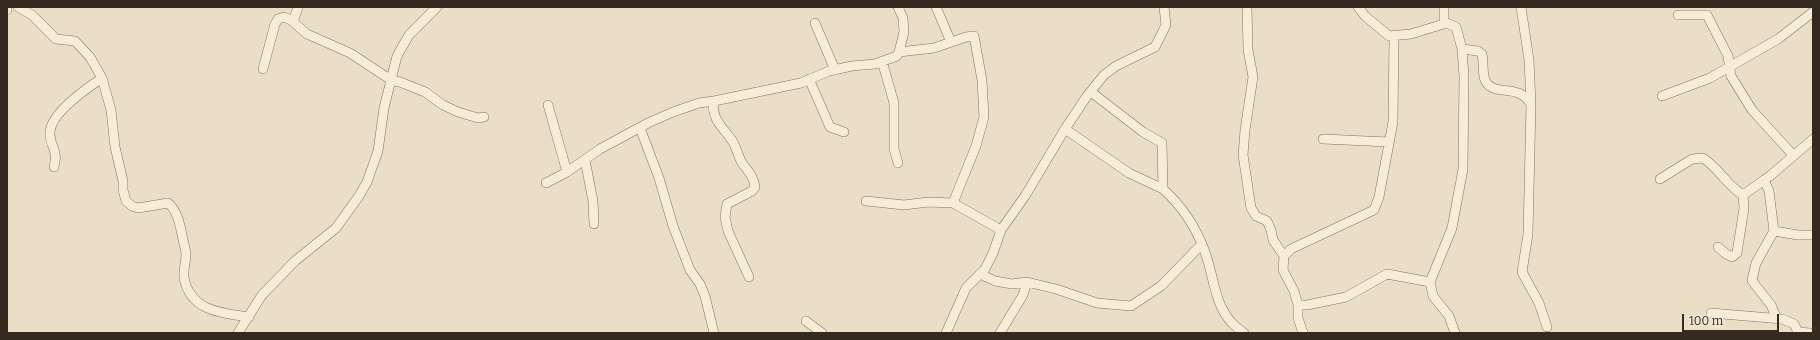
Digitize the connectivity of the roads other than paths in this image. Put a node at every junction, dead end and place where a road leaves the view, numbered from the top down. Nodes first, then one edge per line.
1 (18, 7) edge
2 (298, 7) edge
3 (437, 7) edge
4 (898, 7) edge
5 (936, 7) edge
6 (1164, 7) edge
7 (1247, 7) edge
8 (1358, 7) edge
9 (1444, 7) edge
10 (1521, 7) edge
11 (1813, 12) edge
12 (1678, 15) dead end
13 (293, 22) junction
14 (815, 23) dead end
15 (1447, 23) junction
16 (1394, 36) junction
17 (951, 42) junction
18 (1462, 49) junction
19 (899, 52) junction
20 (882, 62) junction
21 (1730, 66) junction
22 (263, 69) dead end
23 (836, 70) junction
24 (102, 78) junction
25 (809, 79) junction
26 (391, 80) junction
27 (1091, 92) junction
28 (1662, 96) dead end
29 (714, 101) junction
30 (1531, 104) junction
31 (548, 105) dead end
32 (484, 117) dead end
33 (640, 128) junction
34 (1065, 129) junction
35 (844, 132) dead end
36 (1322, 139) dead end
37 (1813, 140) edge
38 (1389, 142) junction
39 (1793, 155) junction
40 (585, 160) junction
41 (898, 163) dead end
42 (54, 167) dead end
43 (567, 172) junction
44 (1660, 179) dead end
45 (1764, 180) junction
46 (546, 183) dead end
47 (1163, 189) junction
48 (1743, 195) junction
49 (866, 201) dead end
50 (953, 203) junction
51 (594, 224) dead end
52 (1001, 230) junction
53 (1774, 231) junction
54 (1813, 234) edge
55 (1202, 244) junction
56 (1718, 247) dead end
57 (1284, 256) junction
58 (980, 274) junction
59 (749, 277) dead end
60 (1027, 282) junction
61 (1430, 282) junction
62 (1298, 305) junction
63 (1712, 313) dead end
64 (249, 318) junction
65 (1777, 319) junction
66 (806, 321) dead end
67 (1547, 327) dead end
68 (238, 333) edge
69 (714, 333) edge
70 (822, 333) edge
71 (946, 333) edge
72 (1000, 333) edge
73 (1244, 333) edge
74 (1303, 333) edge
75 (1455, 333) edge
76 (1810, 333) edge

1 - 24 street
2 - 13 street
3 - 26 street
4 - 19 street
5 - 17 street
6 - 27 street
7 - 57 street
8 - 16 street
9 - 15 street
10 - 30 street
11 - 21 street
12 - 21 street
13 - 22 street
13 - 26 street
14 - 23 street
15 - 16 street
15 - 18 street
16 - 38 street
17 - 19 street
17 - 50 street
18 - 30 street
18 - 61 street
19 - 20 street
20 - 23 street
20 - 41 street
21 - 28 street
21 - 39 street
23 - 25 street
24 - 42 street
24 - 64 street
25 - 29 street
25 - 35 street
26 - 32 street
26 - 64 street
27 - 34 street
27 - 47 street
29 - 33 street
29 - 59 street
30 - 67 street
31 - 43 street
33 - 40 street
33 - 69 street
34 - 47 street
34 - 52 street
36 - 38 street
37 - 39 street
38 - 57 street
39 - 45 street
40 - 43 street
40 - 51 street
43 - 46 street
44 - 48 street
45 - 48 street
45 - 53 street
47 - 55 street
48 - 56 street
49 - 50 street
50 - 52 street
52 - 58 street
53 - 54 street
53 - 65 street
55 - 60 street
55 - 73 street
57 - 62 street
58 - 60 street
58 - 71 street
60 - 72 street
61 - 62 street
61 - 75 street
62 - 74 street
63 - 65 street
64 - 68 street
65 - 76 street
66 - 70 street

